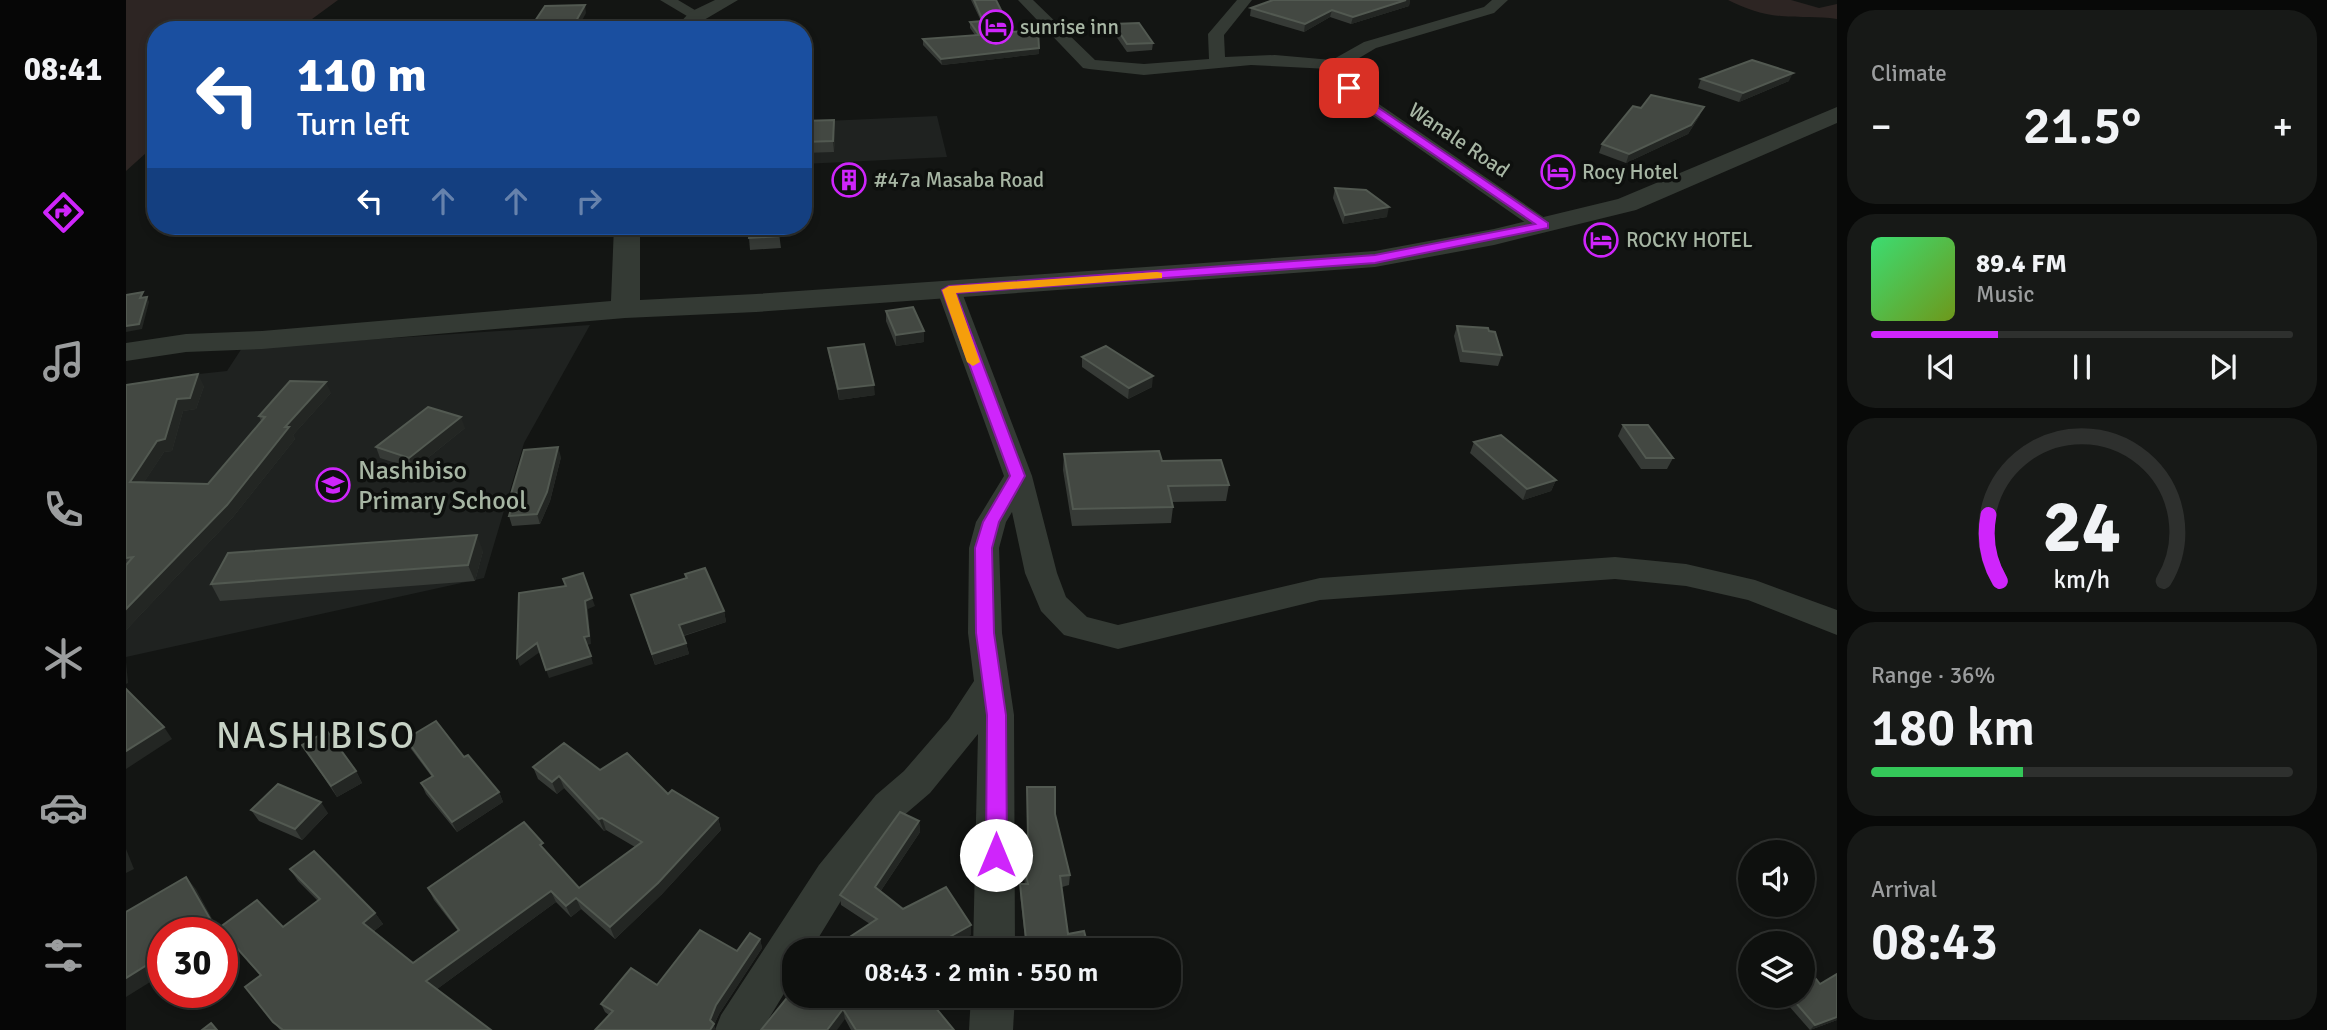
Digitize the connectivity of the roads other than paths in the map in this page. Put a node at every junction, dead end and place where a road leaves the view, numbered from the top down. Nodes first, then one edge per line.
1 (667, 0) edge
2 (729, 0) edge
3 (1025, 0) edge
4 (1245, 0) edge
5 (1501, 0) edge
6 (688, 21) edge
7 (693, 21) edge
8 (1217, 63) junction
9 (1335, 65) junction
10 (1837, 114) edge
11 (1544, 225) junction
12 (627, 235) edge
13 (949, 290) junction
14 (625, 309) junction
15 (126, 352) edge
16 (1018, 476) junction
17 (1837, 624) edge
18 (992, 681) junction
19 (995, 938) edge
20 (992, 1008) edge
21 (737, 1030) edge
22 (991, 1030) edge

1 - 6 street
2 - 7 street
3 - 8 street
4 - 8 street
5 - 9 street
8 - 9 street
9 - 11 street, Wanale Road
10 - 11 street
11 - 13 street
12 - 14 street
13 - 14 street
13 - 16 street
14 - 15 street
16 - 17 street
16 - 18 street
18 - 19 street
18 - 21 street
20 - 22 street

